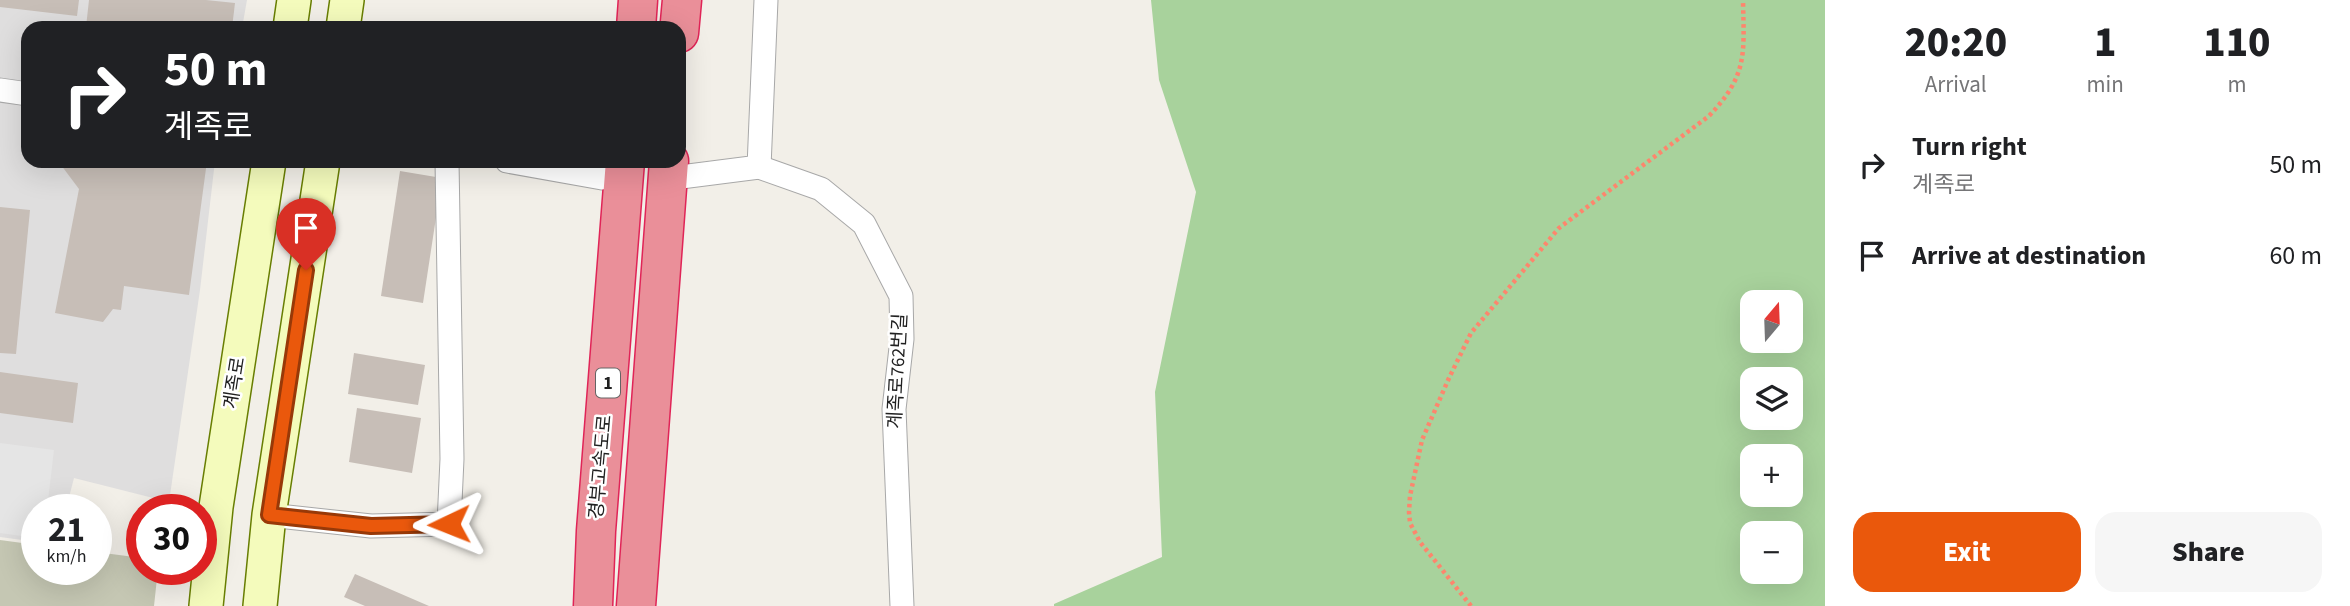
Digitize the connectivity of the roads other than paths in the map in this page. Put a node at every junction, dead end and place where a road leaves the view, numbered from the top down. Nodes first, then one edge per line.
1 (295, 0) edge
2 (347, 0) edge
3 (638, 0) edge
4 (682, 0) edge
5 (766, 0) edge
6 (291, 21) edge
7 (344, 21) edge
8 (636, 21) edge
9 (680, 21) edge
10 (0, 90) edge
11 (21, 93) edge
12 (759, 167) junction
13 (268, 168) edge
14 (322, 168) edge
15 (447, 168) edge
16 (614, 169) edge
17 (671, 170) edge
18 (269, 515) junction
19 (205, 606) edge
20 (260, 606) edge
21 (593, 606) edge
22 (636, 606) edge
23 (902, 606) edge

1 - 6 main road
2 - 7 main road
3 - 8 highway
4 - 9 highway
5 - 12 street
10 - 11 street
12 - 17 street, 계족로762번길
12 - 23 street, 계족로762번길
13 - 19 main road, 계족로
14 - 18 main road
15 - 18 street
16 - 21 highway, 경부고속도로 / 1
17 - 22 highway
18 - 20 main road

